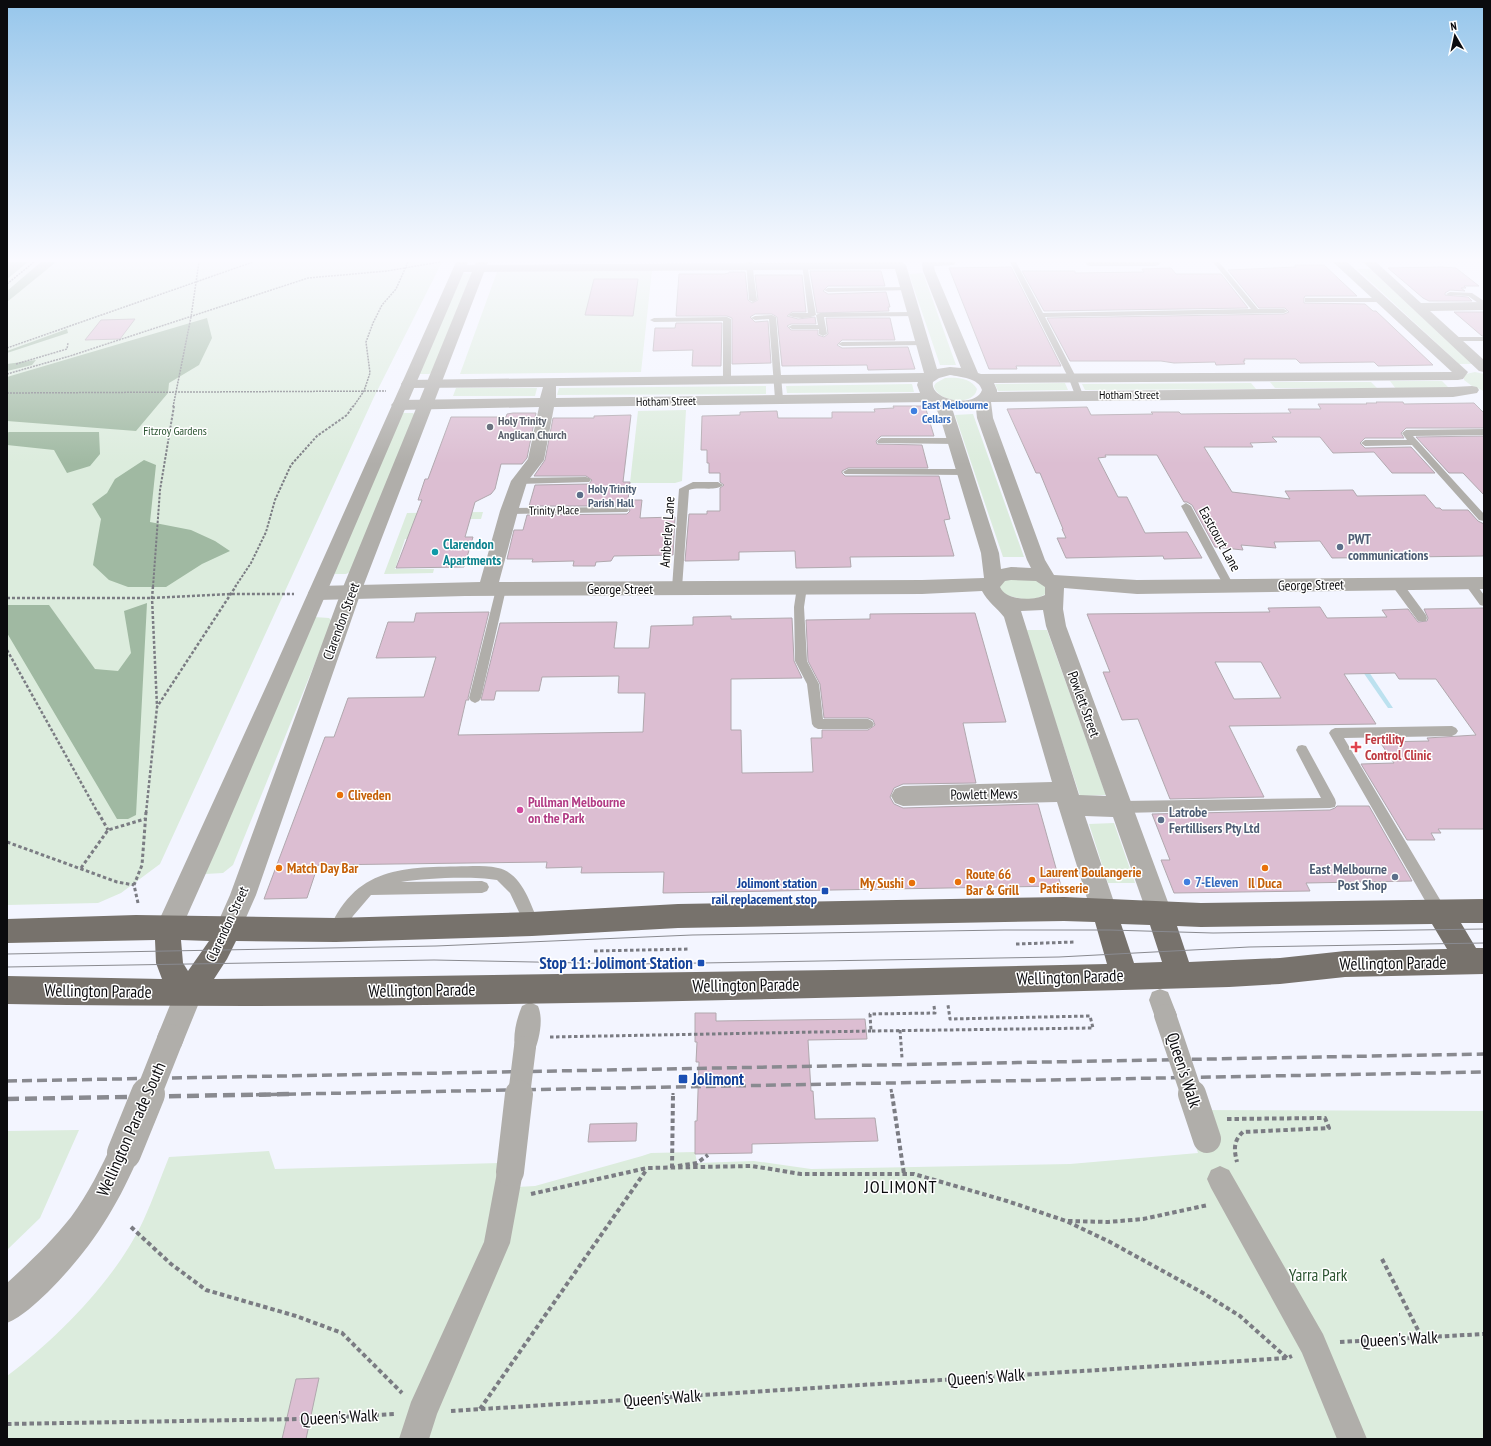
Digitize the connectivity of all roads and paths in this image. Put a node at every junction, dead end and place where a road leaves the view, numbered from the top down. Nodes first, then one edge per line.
1 (59, 329) edge
2 (152, 329) edge
3 (188, 329) edge
4 (371, 329) edge
5 (432, 329) edge
6 (456, 329) edge
7 (727, 329) edge
8 (773, 329) edge
9 (811, 329) edge
10 (822, 329) edge
11 (918, 329) edge
12 (955, 329) edge
13 (1047, 329) edge
14 (1413, 329) edge
15 (1443, 329) edge
16 (1454, 339) junction
17 (1484, 339) edge
18 (922, 343) junction
19 (68, 344) dead end
20 (842, 344) dead end
21 (7, 348) edge
22 (42, 357) junction
23 (46, 363) junction
24 (16, 364) dead end
25 (1484, 368) edge
26 (1484, 371) edge
27 (7, 374) edge
28 (1460, 374) junction
29 (931, 376) junction
30 (975, 376) junction
31 (1377, 376) junction
32 (1258, 377) junction
33 (776, 379) junction
34 (1073, 379) junction
35 (727, 380) junction
36 (551, 382) junction
37 (434, 384) junction
38 (176, 391) junction
39 (364, 391) junction
40 (1392, 392) junction
41 (7, 393) edge
42 (404, 393) junction
43 (1270, 393) junction
44 (1480, 393) edge
45 (1079, 395) junction
46 (985, 398) junction
47 (779, 399) junction
48 (937, 399) junction
49 (547, 402) junction
50 (426, 404) junction
51 (1484, 432) edge
52 (881, 441) dead end
53 (956, 441) junction
54 (1415, 442) junction
55 (1365, 443) dead end
56 (848, 472) dead end
57 (965, 472) junction
58 (586, 480) dead end
59 (519, 481) junction
60 (718, 484) dead end
61 (1186, 506) dead end
62 (624, 510) dead end
63 (509, 511) junction
64 (1484, 518) edge
65 (1476, 583) edge
66 (1397, 584) junction
67 (1229, 586) junction
68 (802, 587) junction
69 (677, 588) junction
70 (1051, 588) junction
71 (495, 589) junction
72 (995, 589) junction
73 (352, 592) junction
74 (318, 593) junction
75 (230, 594) junction
76 (7, 598) edge
77 (152, 598) junction
78 (1484, 602) edge
79 (1422, 618) dead end
80 (7, 650) edge
81 (474, 698) dead end
82 (157, 707) junction
83 (868, 724) dead end
84 (1452, 731) dead end
85 (1302, 750) dead end
86 (903, 796) dead end
87 (1068, 799) junction
88 (1122, 806) junction
89 (144, 819) junction
90 (108, 830) junction
91 (7, 842) edge
92 (81, 868) junction
93 (134, 885) junction
94 (482, 887) dead end
95 (367, 889) junction
96 (139, 908) dead end
97 (1104, 911) junction
98 (1484, 911) edge
99 (1159, 913) junction
100 (1440, 913) junction
101 (532, 924) junction
102 (169, 927) junction
103 (228, 929) junction
104 (336, 930) junction
105 (7, 931) edge
106 (1074, 942) dead end
107 (1016, 944) dead end
108 (690, 949) dead end
109 (594, 951) dead end
110 (1476, 961) edge
111 (1180, 975) junction
112 (1125, 976) junction
113 (7, 990) edge
114 (189, 993) junction
115 (934, 1005) dead end
116 (948, 1005) dead end
117 (1163, 1008) dead end
118 (530, 1014) dead end
119 (900, 1030) junction
120 (871, 1031) junction
121 (526, 1042) junction
122 (902, 1058) dead end
123 (891, 1089) dead end
124 (673, 1093) dead end
125 (1203, 1129) joint
126 (708, 1154) dead end
127 (647, 1168) junction
128 (671, 1168) junction
129 (904, 1174) junction
130 (1230, 1182) junction
131 (505, 1200) junction
132 (1066, 1221) junction
133 (131, 1227) dead end
134 (1382, 1258) dead end
135 (7, 1306) edge
136 (1484, 1334) edge
137 (1422, 1338) junction
138 (1313, 1344) junction
139 (1287, 1358) junction
140 (480, 1409) junction
141 (7, 1424) edge
142 (418, 1426) edge
143 (1352, 1439) edge

1 - 21 path
2 - 23 path
3 - 38 path
4 - 39 path
5 - 42 street
6 - 37 street, Clarendon Street
7 - 35 lane
8 - 33 lane
9 - 10 lane
11 - 18 street
12 - 30 street
13 - 34 lane
14 - 28 street
15 - 16 street
16 - 17 lane
16 - 25 street
18 - 20 lane
18 - 29 street
19 - 22 path
22 - 23 path
22 - 24 path
23 - 27 path
26 - 28 street, Hotham Street
28 - 31 street, Hotham Street
28 - 44 street
29 - 30 street, Hotham Street
29 - 33 street, Hotham Street
29 - 48 street
30 - 34 street, Hotham Street
30 - 46 street, Powlett Street
31 - 32 street, Hotham Street
31 - 40 street
32 - 34 street, Hotham Street
32 - 43 street
33 - 35 street, Hotham Street
33 - 47 lane
34 - 45 lane
35 - 36 street, Hotham Street
36 - 37 street, Hotham Street
36 - 49 street, Trinity Place
37 - 42 street, Hotham Street
37 - 50 street, Clarendon Street
38 - 39 path
38 - 41 path
38 - 77 path
39 - 42 path
39 - 75 path
40 - 43 street, Hotham Street
40 - 44 street, Hotham Street
42 - 50 street, Hotham Street
42 - 74 street
43 - 45 street, Hotham Street
45 - 46 street, Hotham Street
46 - 48 street, Hotham Street
46 - 70 street, Powlett Street
47 - 48 street, Hotham Street
47 - 49 street, Hotham Street
48 - 53 street
49 - 50 street, Hotham Street
49 - 59 street, Trinity Place
50 - 73 street, Clarendon Street
51 - 54 lane
52 - 53 lane
53 - 57 street
54 - 55 lane
54 - 64 lane
56 - 57 lane
57 - 72 street
58 - 59 lane
59 - 63 street, Trinity Place
60 - 69 lane, Amberley Lane
61 - 67 lane, Eastcourt Lane
62 - 63 lane, Trinity Place
63 - 71 street, Trinity Place
65 - 66 street, George Street
65 - 78 lane
66 - 67 street, George Street
66 - 79 lane
67 - 70 street, George Street
68 - 69 street, George Street
68 - 72 street, George Street
68 - 83 lane
69 - 71 street, George Street
70 - 72 street
70 - 72 street
70 - 88 street, Powlett Street
71 - 73 street, George Street
71 - 81 lane
72 - 87 street
73 - 74 street, George Street
73 - 103 street, Clarendon Street
74 - 75 path
74 - 102 street
75 - 77 path
75 - 82 path
76 - 77 path
77 - 82 path
80 - 90 path
82 - 89 path
84 - 100 lane
85 - 88 lane
86 - 87 street, Powlett Mews
87 - 88 street
87 - 97 street
88 - 99 street, Powlett Street
89 - 90 path
89 - 93 path
90 - 92 path
91 - 92 path
92 - 93 path
93 - 96 path
94 - 95 lane
95 - 101 lane
95 - 104 lane
97 - 99 main road
97 - 101 main road
97 - 112 main road
98 - 100 main road
99 - 100 main road
99 - 111 main road, Powlett Street
100 - 110 main road
101 - 104 main road
102 - 103 main road
102 - 105 main road
102 - 114 main road
103 - 104 main road
103 - 114 main road, Clarendon Street
106 - 107 path
108 - 109 path
110 - 111 main road, Wellington Parade
111 - 112 main road, Wellington Parade
112 - 114 main road, Wellington Parade
113 - 114 main road, Wellington Parade
114 - 135 street, Wellington Parade South, bridge
115 - 120 path
116 - 119 path
117 - 125 street, Queen's Walk, bridge
118 - 121 street
119 - 120 path
119 - 122 path
120 - 121 path
121 - 131 street, bridge
123 - 129 path
124 - 128 path
125 - 130 path
126 - 128 path
127 - 128 path
127 - 131 path
127 - 140 path
128 - 129 path
129 - 132 path
130 - 132 path
130 - 138 street
131 - 142 street
132 - 139 path
133 - 142 path
134 - 137 path
136 - 137 path, Queen's Walk
137 - 138 path, Queen's Walk
138 - 139 path, Queen's Walk
138 - 143 street
139 - 140 path, Queen's Walk
140 - 142 path, Queen's Walk
141 - 142 path, Queen's Walk

